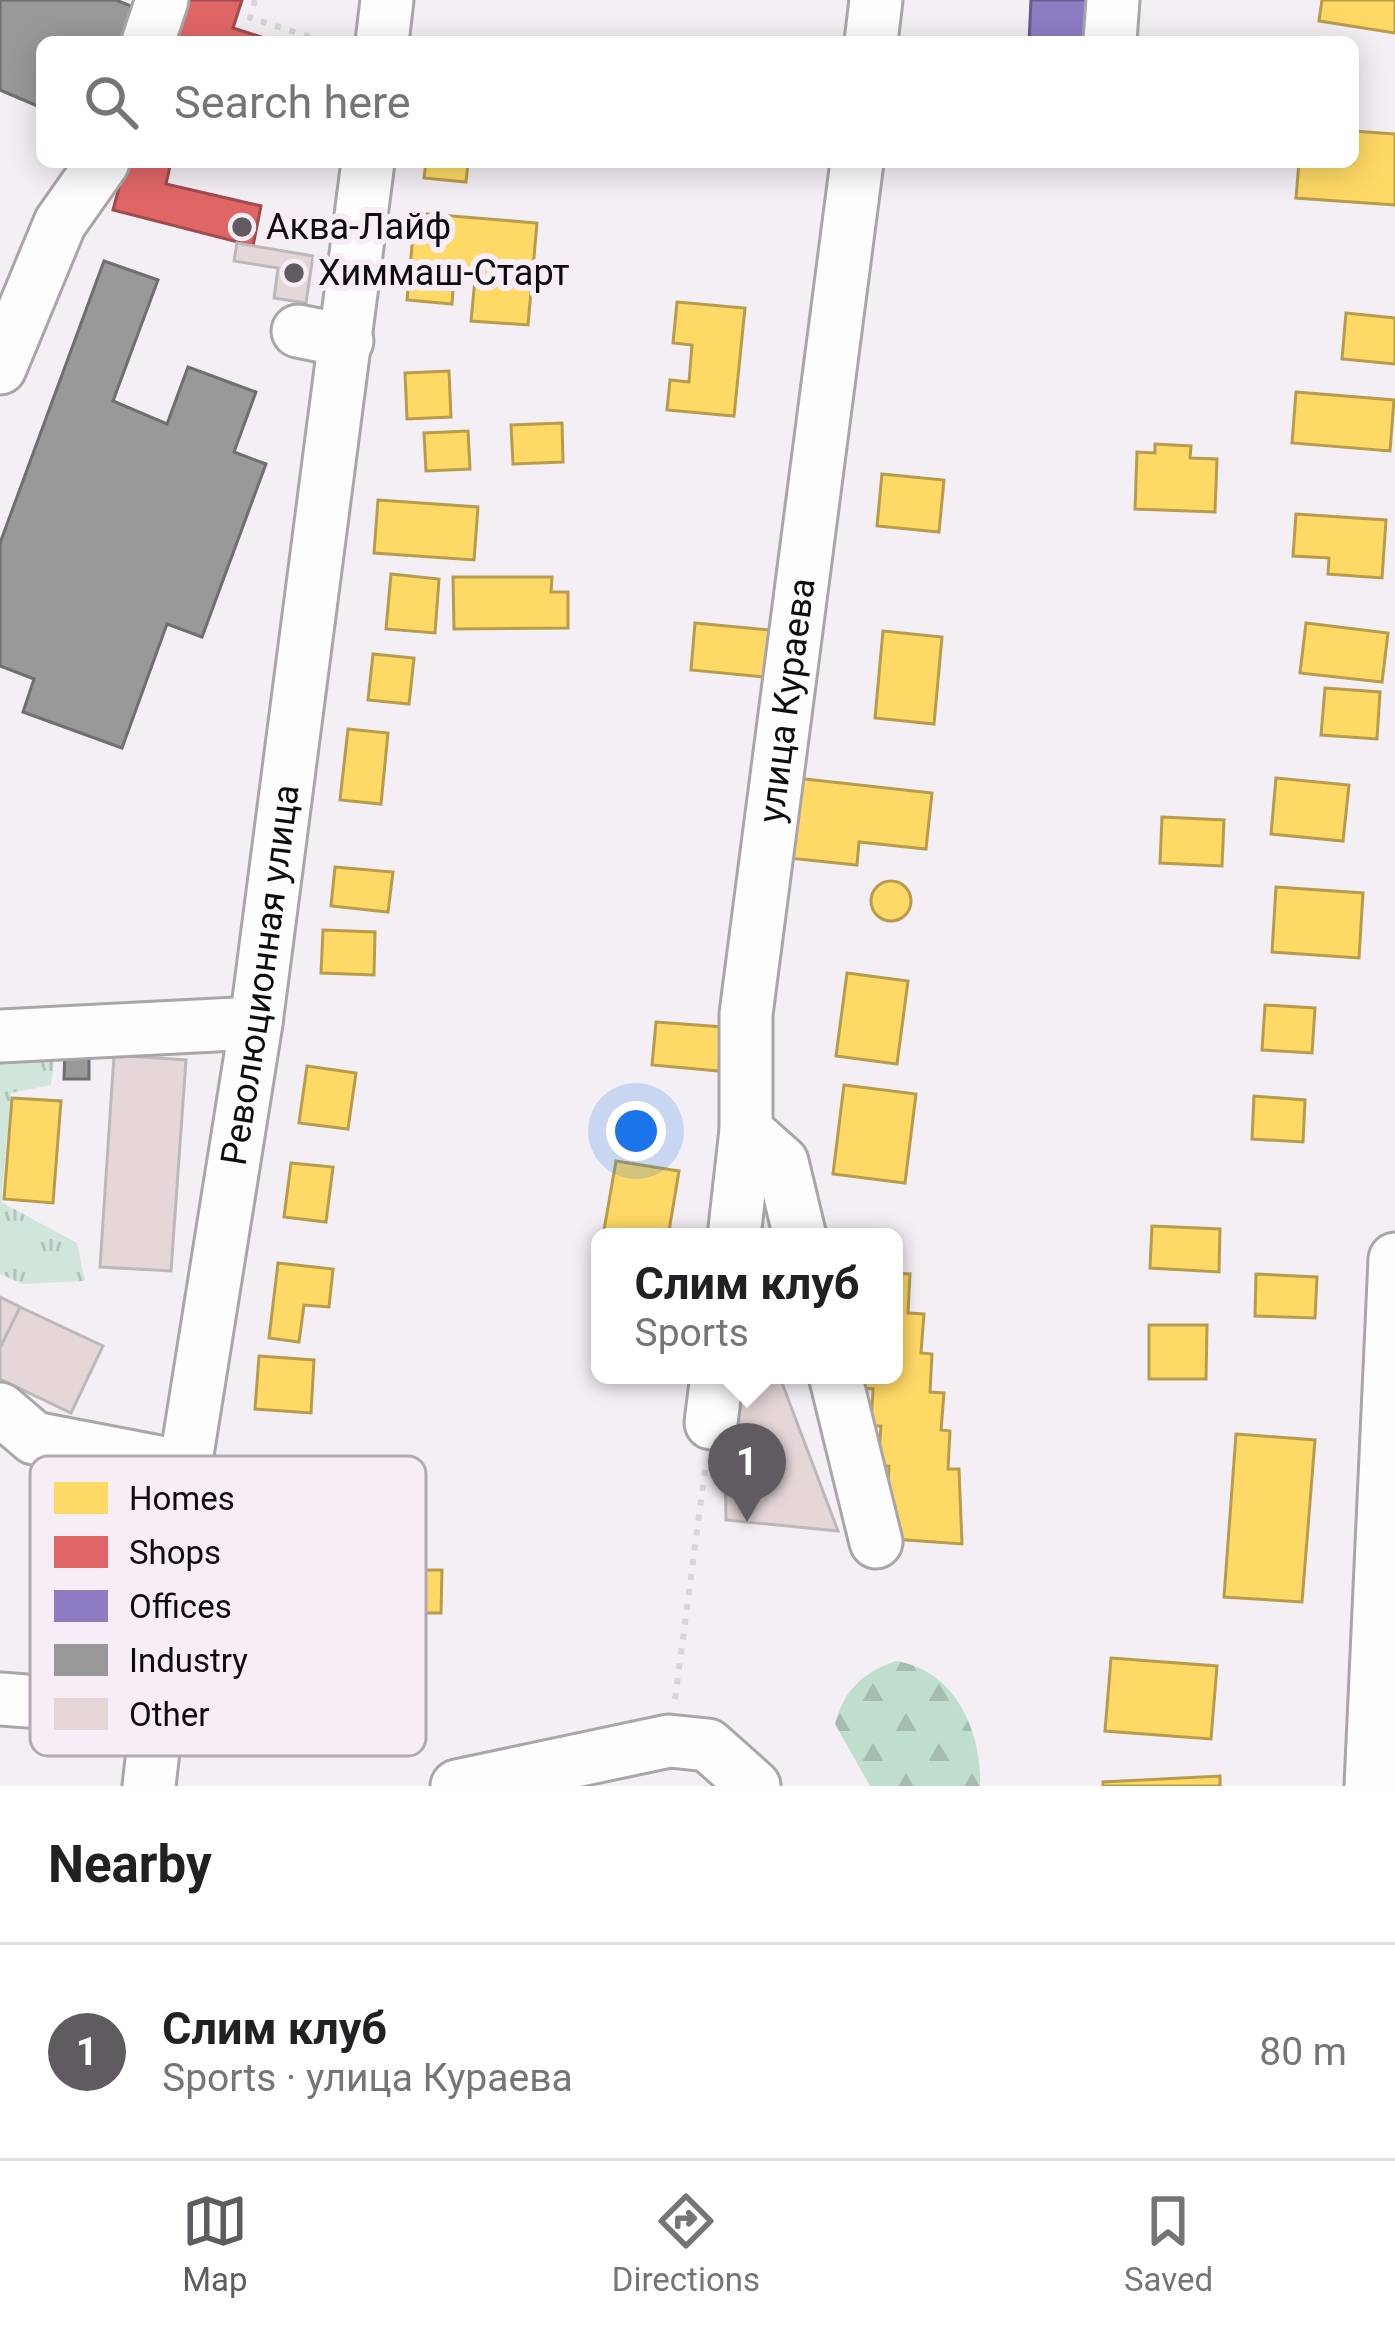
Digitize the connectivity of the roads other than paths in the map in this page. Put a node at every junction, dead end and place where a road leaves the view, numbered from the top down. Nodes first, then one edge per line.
1 (162, 0) edge
2 (387, 0) edge
3 (876, 0) edge
4 (1113, 0) edge
5 (150, 36) edge
6 (383, 36) edge
7 (872, 36) edge
8 (1110, 36) edge
9 (99, 168) edge
10 (366, 168) edge
11 (856, 168) edge
12 (0, 368) edge
13 (256, 1023) junction
14 (0, 1036) edge
15 (746, 1130) junction
16 (735, 1228) edge
17 (798, 1228) edge
18 (1395, 1259) edge
19 (837, 1384) edge
20 (11, 1433) edge
21 (129, 1456) edge
22 (187, 1456) edge
23 (876, 1542) dead end
24 (0, 1699) edge
25 (30, 1701) edge
26 (151, 1756) edge
27 (148, 1786) edge
28 (457, 1786) edge
29 (754, 1786) edge
30 (1371, 1786) edge

1 - 5 street
2 - 6 street
3 - 7 street
4 - 8 street
9 - 12 street
10 - 13 street, Революционная улица
11 - 15 street, улица Кураева
13 - 14 street
13 - 22 street, Революционная улица
15 - 16 street, улица Кураева
15 - 17 street
18 - 30 street
19 - 23 street
20 - 21 street
24 - 25 street
26 - 27 street, Революционная улица
28 - 29 street

